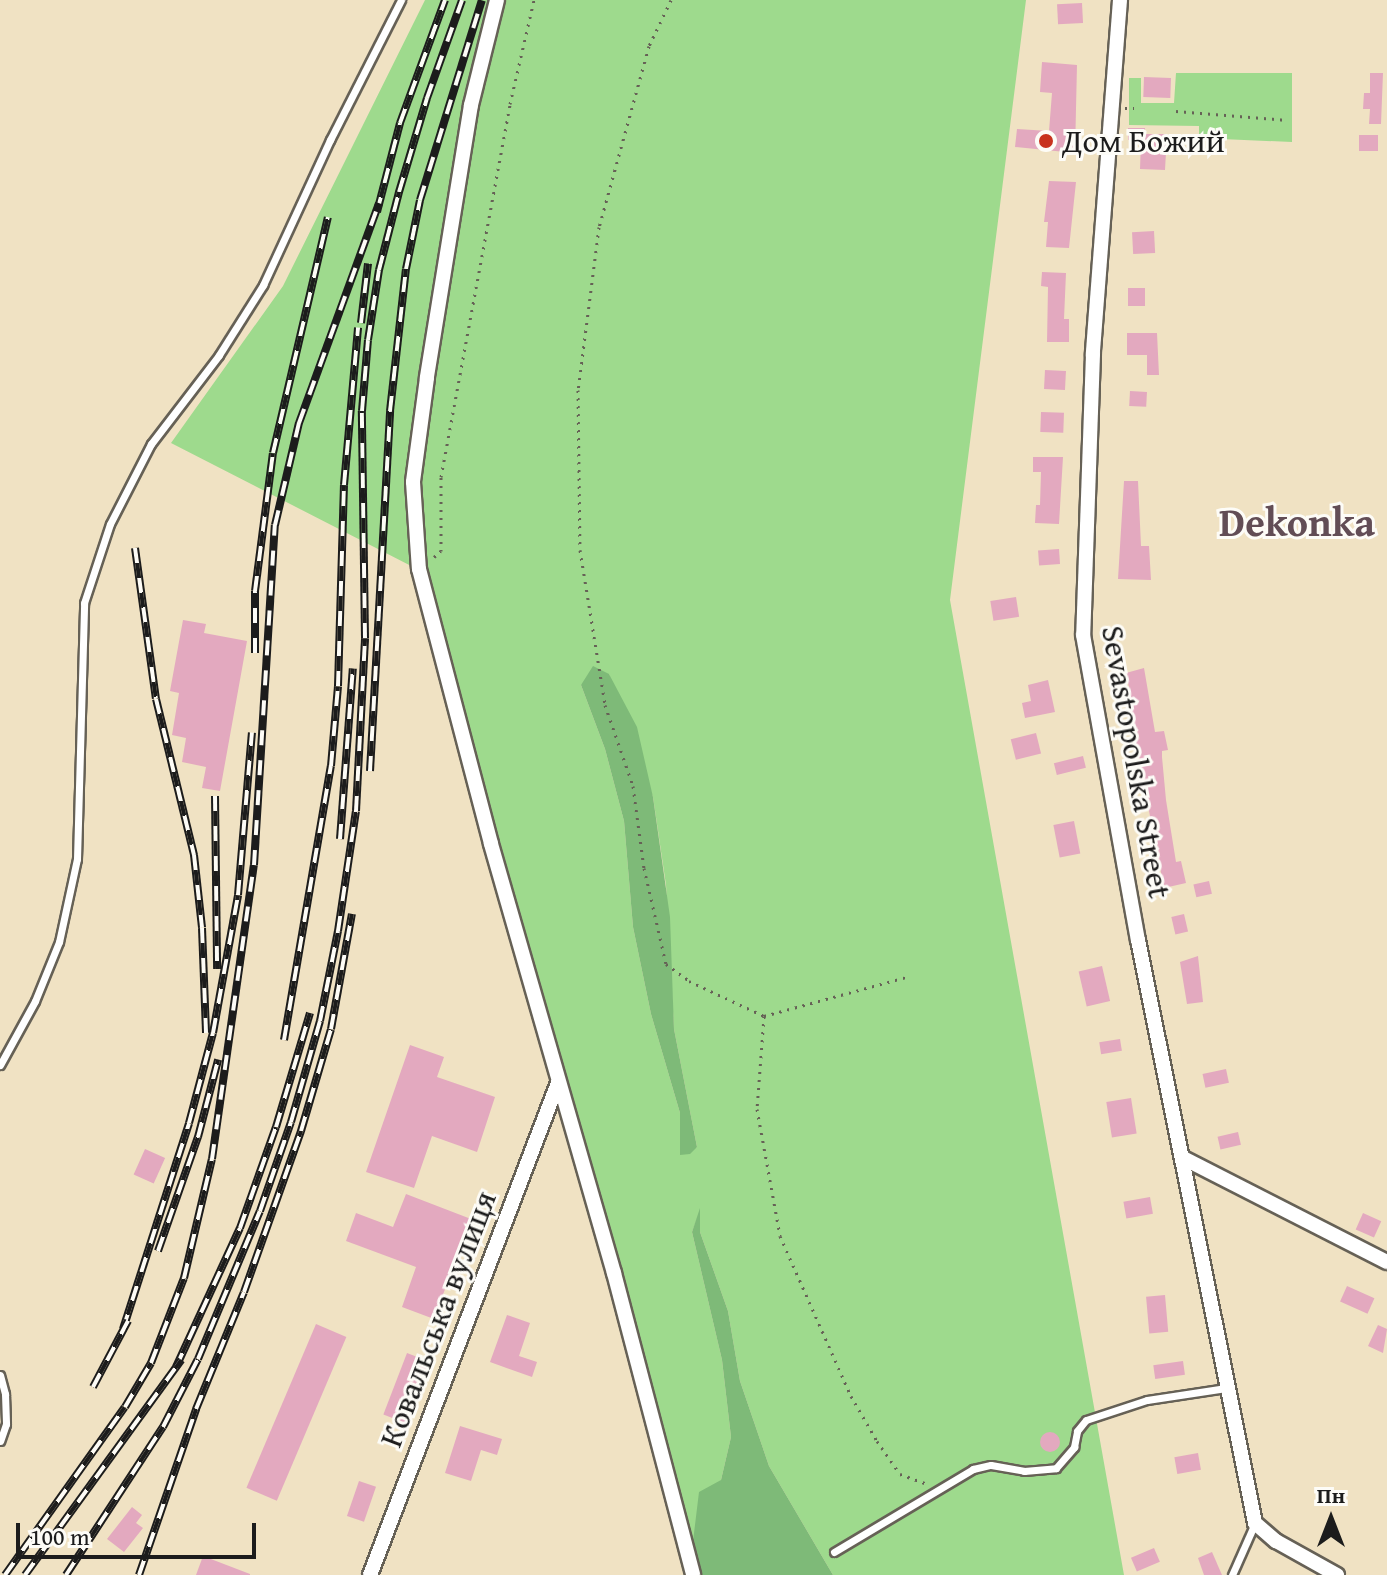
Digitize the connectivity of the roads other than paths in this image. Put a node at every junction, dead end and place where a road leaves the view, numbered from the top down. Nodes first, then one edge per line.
1 (401, 0) edge
2 (497, 0) edge
3 (1120, 0) edge
4 (0, 1065) edge
5 (558, 1083) junction
6 (1183, 1158) junction
7 (1387, 1262) edge
8 (0, 1375) edge
9 (1226, 1388) junction
10 (0, 1441) edge
11 (1255, 1523) junction
12 (834, 1552) dead end
13 (370, 1575) edge
14 (693, 1575) edge
15 (1232, 1575) edge
16 (1337, 1575) edge

1 - 4 lane
2 - 5 street
3 - 6 street, Sevastopolska Street
5 - 13 street, Ковальська вулиця
5 - 14 street
6 - 7 street
6 - 9 street, Sevastopolska Street
8 - 10 lane
9 - 11 street, Sevastopolska Street
9 - 12 lane
11 - 15 lane
11 - 16 street

